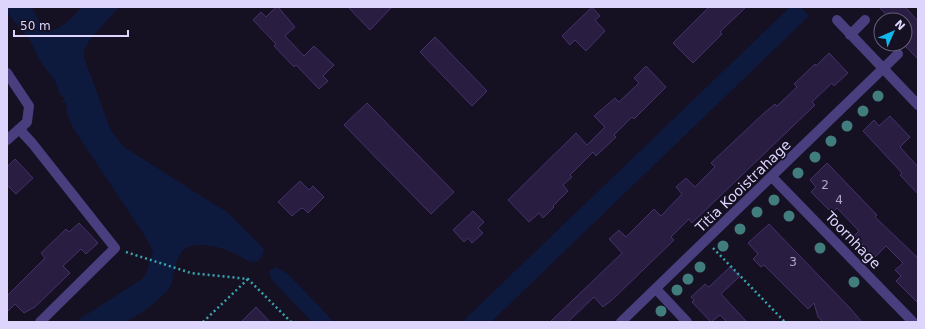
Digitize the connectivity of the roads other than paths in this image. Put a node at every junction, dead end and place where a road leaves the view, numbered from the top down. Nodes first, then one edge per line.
1 (836, 20) dead end
2 (865, 20) dead end
3 (850, 34) junction
4 (898, 54) dead end
5 (884, 69) junction
6 (7, 73) edge
7 (918, 104) edge
8 (18, 129) junction
9 (7, 140) edge
10 (772, 177) junction
11 (656, 289) junction
12 (40, 322) edge
13 (621, 322) edge
14 (687, 322) edge
15 (913, 322) edge

1 - 3 street
2 - 3 street
3 - 5 street
4 - 5 street, Titia Kooistrahage
5 - 7 street
5 - 10 street, Titia Kooistrahage
6 - 8 street
8 - 9 street
8 - 12 street
10 - 11 street, Titia Kooistrahage
10 - 15 street, Toornhage
11 - 13 street, Titia Kooistrahage
11 - 14 street

